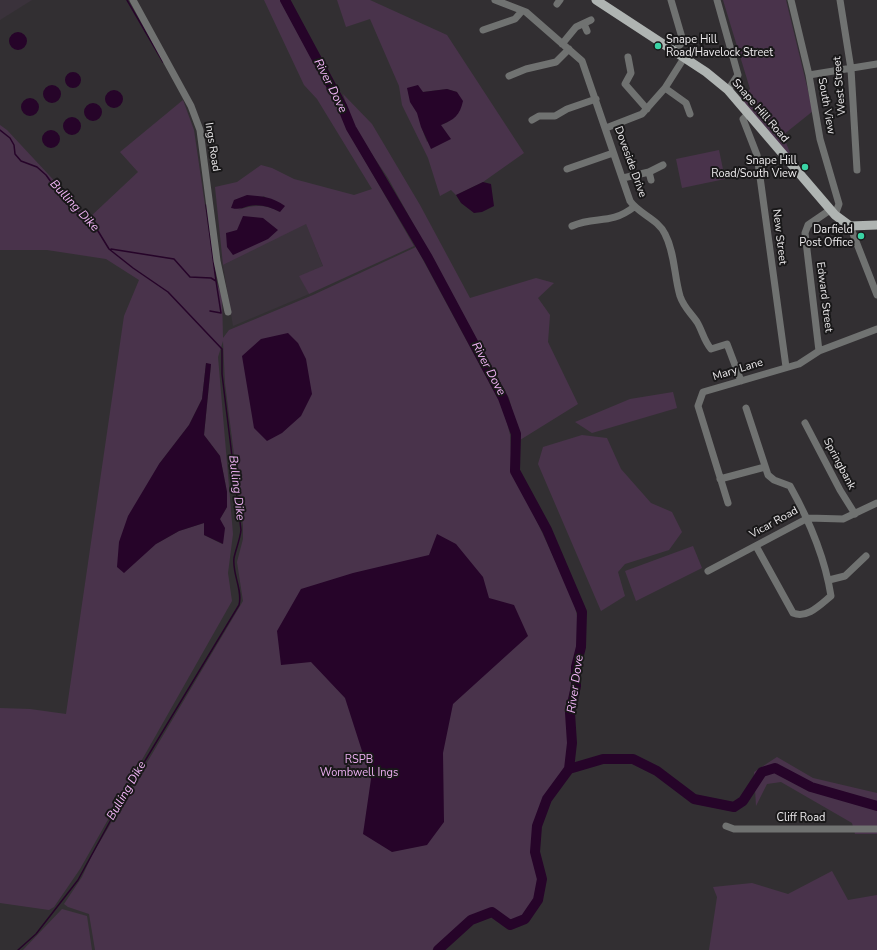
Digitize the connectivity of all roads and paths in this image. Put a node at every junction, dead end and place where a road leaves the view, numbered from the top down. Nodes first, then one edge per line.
1 (133, 0) edge
2 (495, 0) edge
3 (671, 0) edge
4 (716, 0) edge
5 (791, 0) edge
6 (840, 0) edge
7 (600, 1) edge
8 (522, 11) junction
9 (483, 30) dead end
10 (586, 31) dead end
11 (562, 44) junction
12 (568, 49) junction
13 (675, 51) junction
14 (628, 57) dead end
15 (684, 58) junction
16 (877, 64) edge
17 (851, 69) junction
18 (809, 75) junction
19 (509, 76) dead end
20 (665, 88) junction
21 (728, 90) junction
22 (596, 99) junction
23 (647, 109) junction
24 (690, 114) dead end
25 (748, 114) junction
26 (532, 120) dead end
27 (606, 128) junction
28 (613, 153) junction
29 (663, 165) dead end
30 (567, 169) dead end
31 (857, 170) dead end
32 (649, 172) junction
33 (623, 178) junction
34 (651, 180) dead end
35 (634, 207) junction
36 (833, 212) junction
37 (877, 225) edge
38 (572, 226) dead end
39 (850, 226) junction
40 (877, 295) edge
41 (228, 312) dead end
42 (877, 329) edge
43 (820, 351) junction
44 (786, 366) junction
45 (741, 381) junction
46 (746, 408) dead end
47 (805, 423) dead end
48 (765, 467) junction
49 (720, 479) junction
50 (728, 502) dead end
51 (877, 503) edge
52 (855, 514) junction
53 (808, 518) junction
54 (756, 546) junction
55 (866, 556) dead end
56 (708, 572) dead end
57 (829, 580) junction
58 (726, 826) dead end
59 (877, 829) edge

1 - 41 street, Ings Road
2 - 8 street, Doveside Drive
3 - 13 street
4 - 21 street
5 - 18 street, South View
6 - 17 street, West Street
7 - 13 main road, Snape Hill Road
8 - 9 street
8 - 11 street, Doveside Drive
10 - 11 street
11 - 12 street, Doveside Drive
12 - 19 street
12 - 22 street, Doveside Drive
13 - 15 main road, Snape Hill Road
14 - 23 street
15 - 20 street
15 - 21 main road, Snape Hill Road
16 - 17 street
17 - 18 street
17 - 31 street, West Street
18 - 36 street, South View
20 - 23 street
20 - 24 street
21 - 25 main road, Snape Hill Road
22 - 26 street
22 - 27 street, Doveside Drive
23 - 27 street
25 - 36 main road, Snape Hill Road
25 - 44 street, New Street
27 - 28 street, Doveside Drive
28 - 30 street
28 - 33 street, Doveside Drive
29 - 32 street
32 - 33 street
32 - 34 street
33 - 35 street, Doveside Drive
35 - 38 street
35 - 45 street, Doveside Drive
36 - 39 main road, Snape Hill Road
36 - 43 street, Edward Street
37 - 39 main road
39 - 40 street
42 - 43 street, Mary Lane
43 - 44 street, Mary Lane
44 - 45 street, Mary Lane
45 - 49 street, Mary Lane
46 - 48 street
47 - 52 street, Springbank
48 - 49 street
48 - 53 street
49 - 50 street
51 - 52 street, Vicar Road
52 - 53 street, Vicar Road
53 - 54 street, Vicar Road
53 - 57 street
54 - 56 street, Vicar Road
54 - 57 street
55 - 57 street
58 - 59 street, Cliff Road

